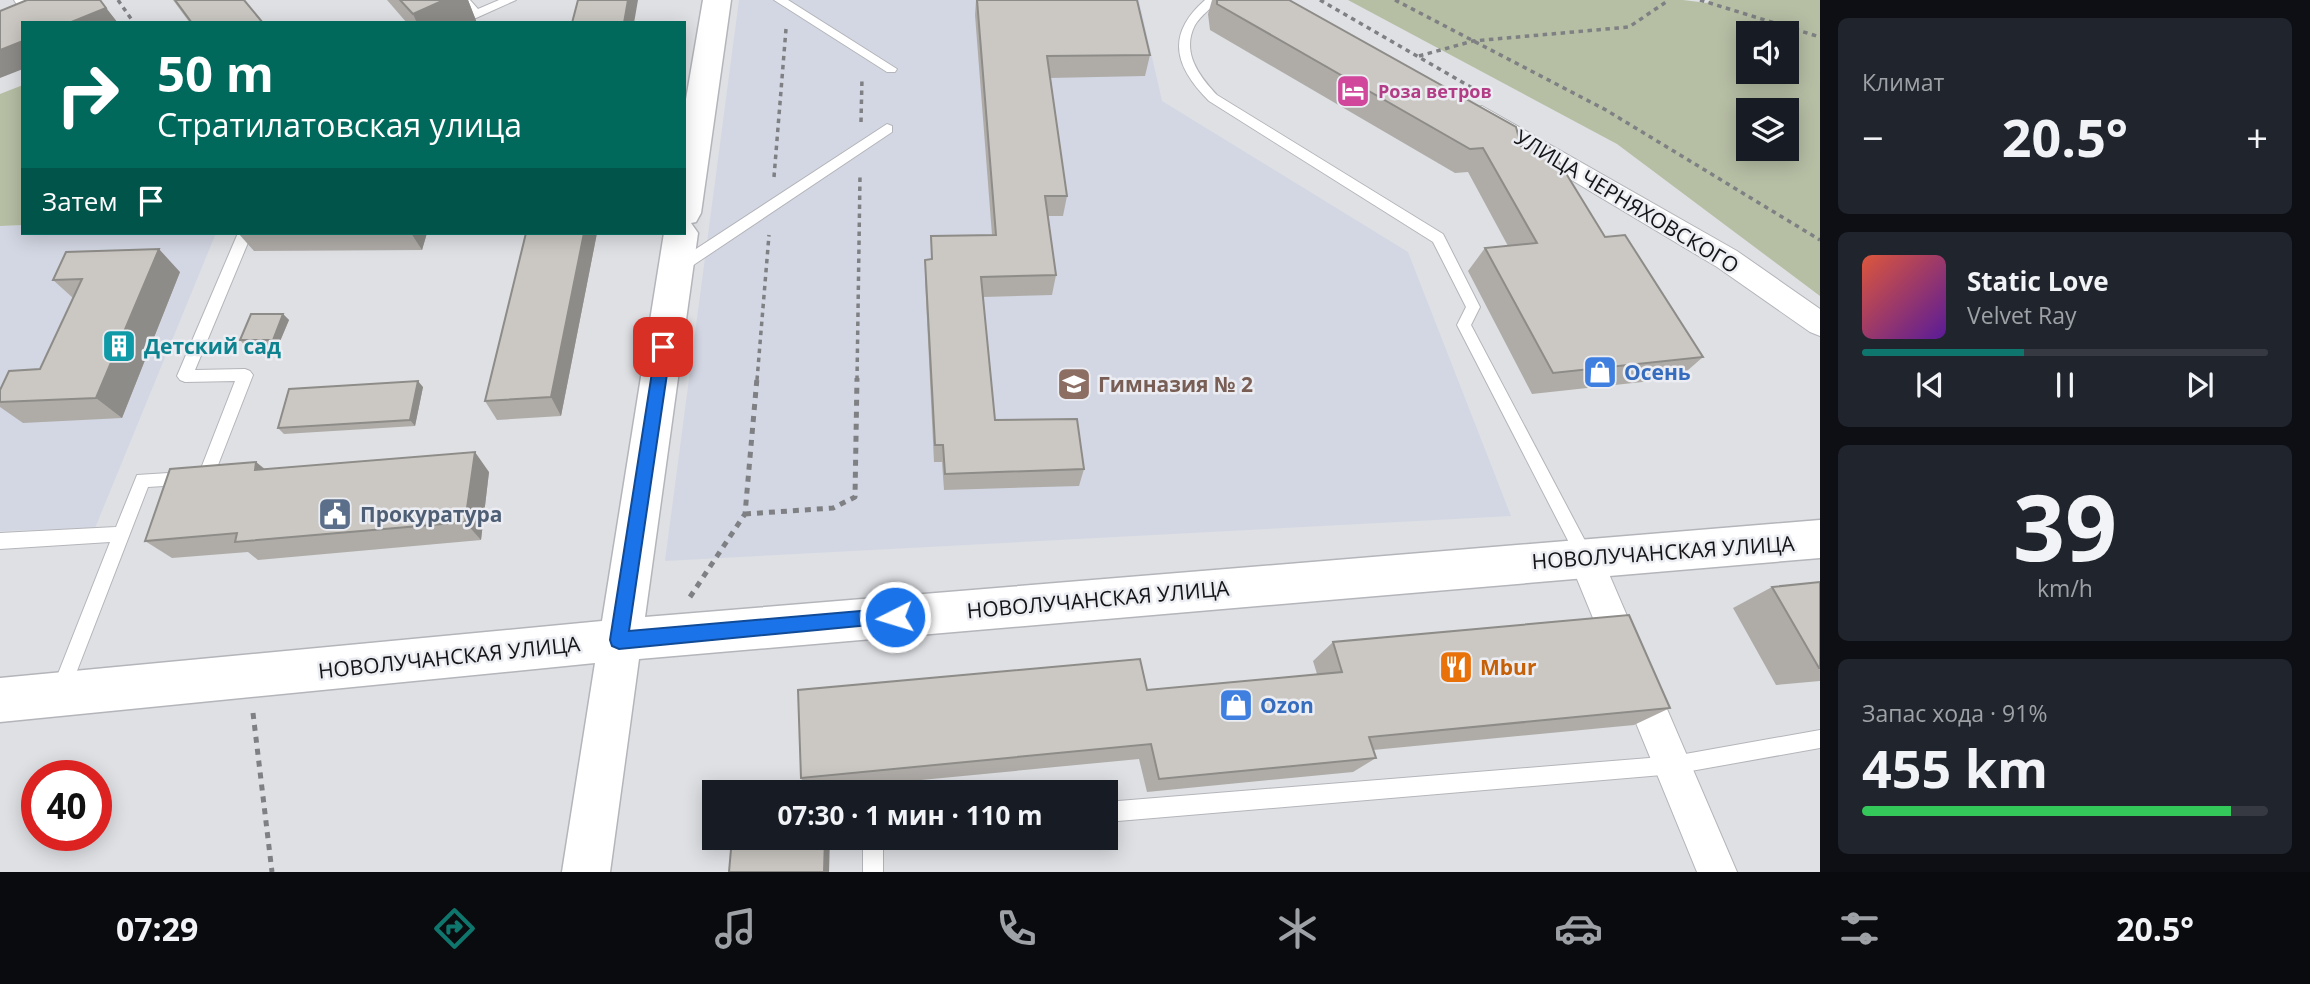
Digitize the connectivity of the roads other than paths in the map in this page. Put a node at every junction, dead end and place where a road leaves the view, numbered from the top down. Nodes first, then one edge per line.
1 (20, 0) edge
2 (38, 0) edge
3 (464, 0) edge
4 (510, 0) edge
5 (717, 0) edge
6 (780, 0) edge
7 (1212, 0) edge
8 (891, 69) dead end
9 (1462, 103) edge
10 (887, 129) dead end
11 (690, 135) edge
12 (686, 187) edge
13 (244, 235) edge
14 (678, 251) edge
15 (1820, 324) edge
16 (122, 534) junction
17 (1820, 539) edge
18 (0, 541) edge
19 (1585, 557) junction
20 (619, 640) junction
21 (58, 694) junction
22 (2, 707) edge
23 (1820, 739) edge
24 (1674, 765) junction
25 (1118, 812) edge
26 (873, 850) edge
27 (586, 872) edge
28 (873, 872) edge
29 (1717, 872) edge

1 - 2 lane
3 - 4 lane
5 - 11 street
6 - 8 lane
7 - 19 lane
9 - 15 street, УЛИЦА ЧЕРНЯХОВСКОГО
10 - 14 lane
11 - 12 street
13 - 16 lane
14 - 20 street
16 - 18 lane
16 - 21 lane
17 - 19 street, НОВОЛУЧАНСКАЯ УЛИЦА
19 - 20 street, НОВОЛУЧАНСКАЯ УЛИЦА
19 - 24 street
20 - 21 street, НОВОЛУЧАНСКАЯ УЛИЦА
20 - 27 street
21 - 22 street, НОВОЛУЧАНСКАЯ УЛИЦА
23 - 24 lane
24 - 25 lane
24 - 29 street
26 - 28 lane

